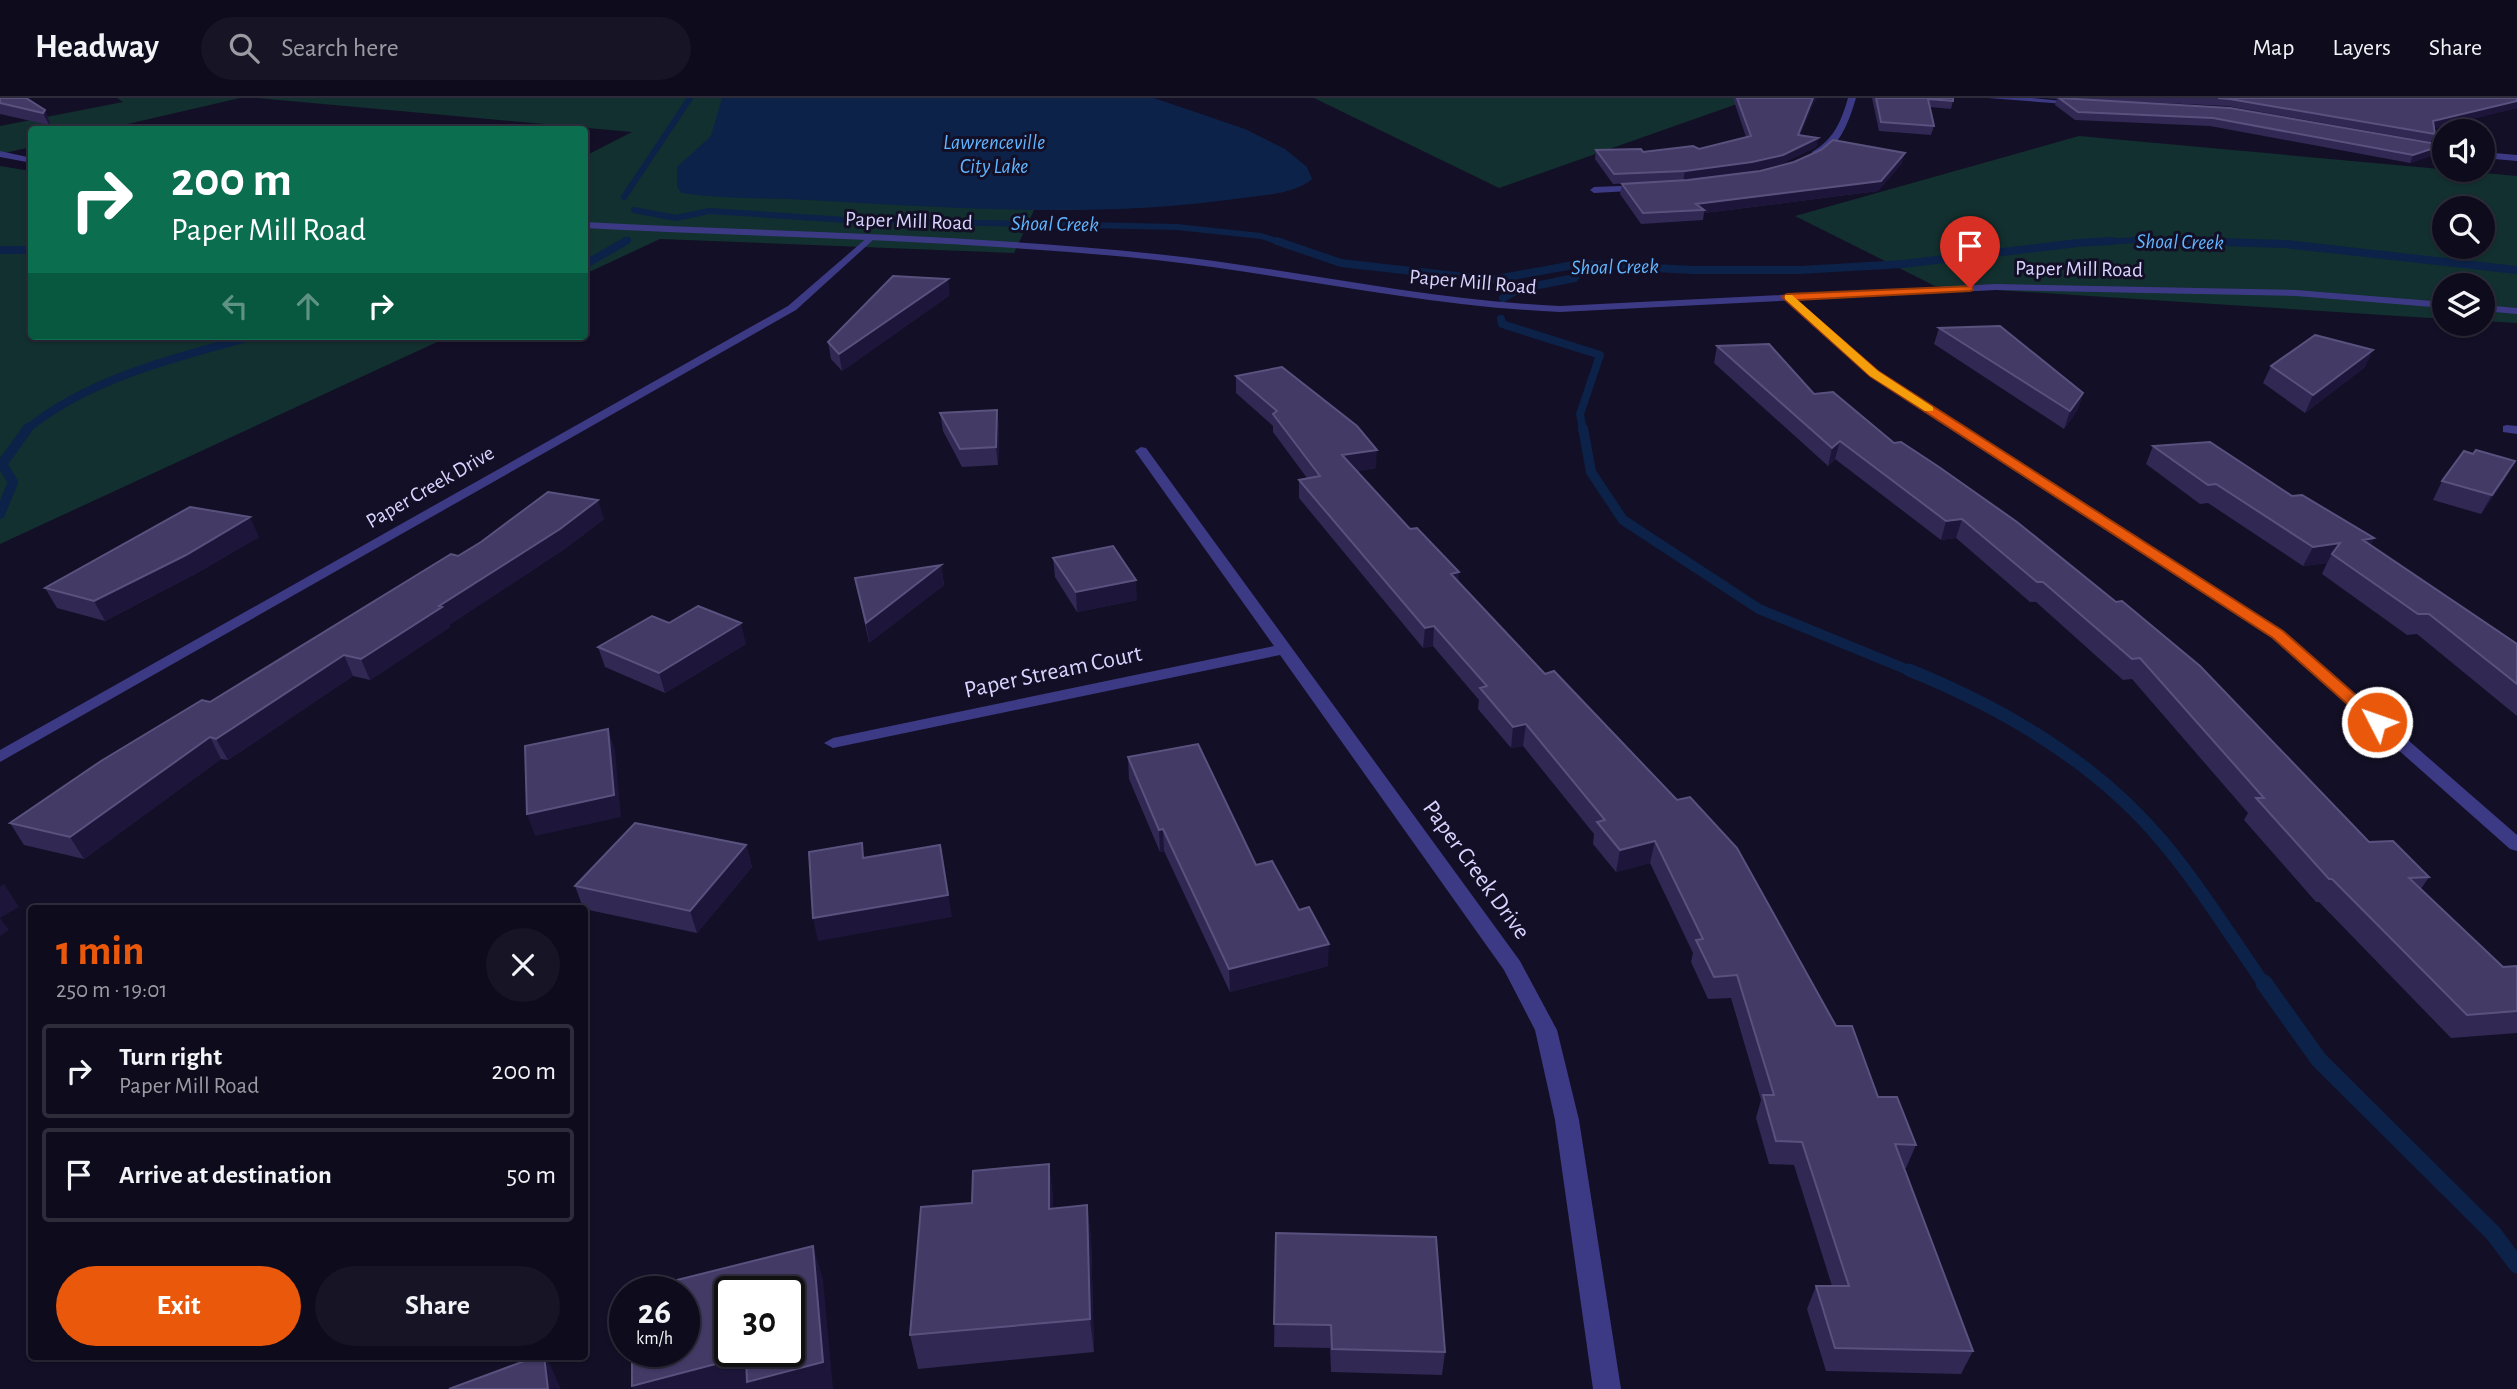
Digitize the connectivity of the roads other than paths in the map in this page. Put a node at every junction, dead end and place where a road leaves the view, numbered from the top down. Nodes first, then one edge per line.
1 (1852, 98) edge
2 (1992, 98) edge
3 (2086, 104) edge
4 (2409, 144) edge
5 (2432, 148) edge
6 (0, 154) edge
7 (2495, 156) edge
8 (2517, 158) edge
9 (1806, 159) edge
10 (28, 160) edge
11 (1652, 188) edge
12 (1594, 190) dead end
13 (588, 225) edge
14 (869, 239) junction
15 (1787, 297) junction
16 (2432, 303) edge
17 (2495, 309) edge
18 (2517, 311) edge
19 (1141, 451) dead end
20 (1284, 649) junction
21 (833, 743) dead end
22 (0, 757) edge
23 (2517, 845) edge
24 (1606, 1389) edge

1 - 9 street
2 - 3 street
4 - 5 street
6 - 10 street
7 - 8 street
11 - 12 street
13 - 14 street, Paper Mill Road
14 - 15 street, Paper Mill Road
14 - 22 street, Paper Creek Drive
15 - 16 street, Paper Mill Road
15 - 23 street
17 - 18 street
19 - 20 street, Paper Creek Drive
20 - 21 street, Paper Stream Court
20 - 24 street, Paper Creek Drive

